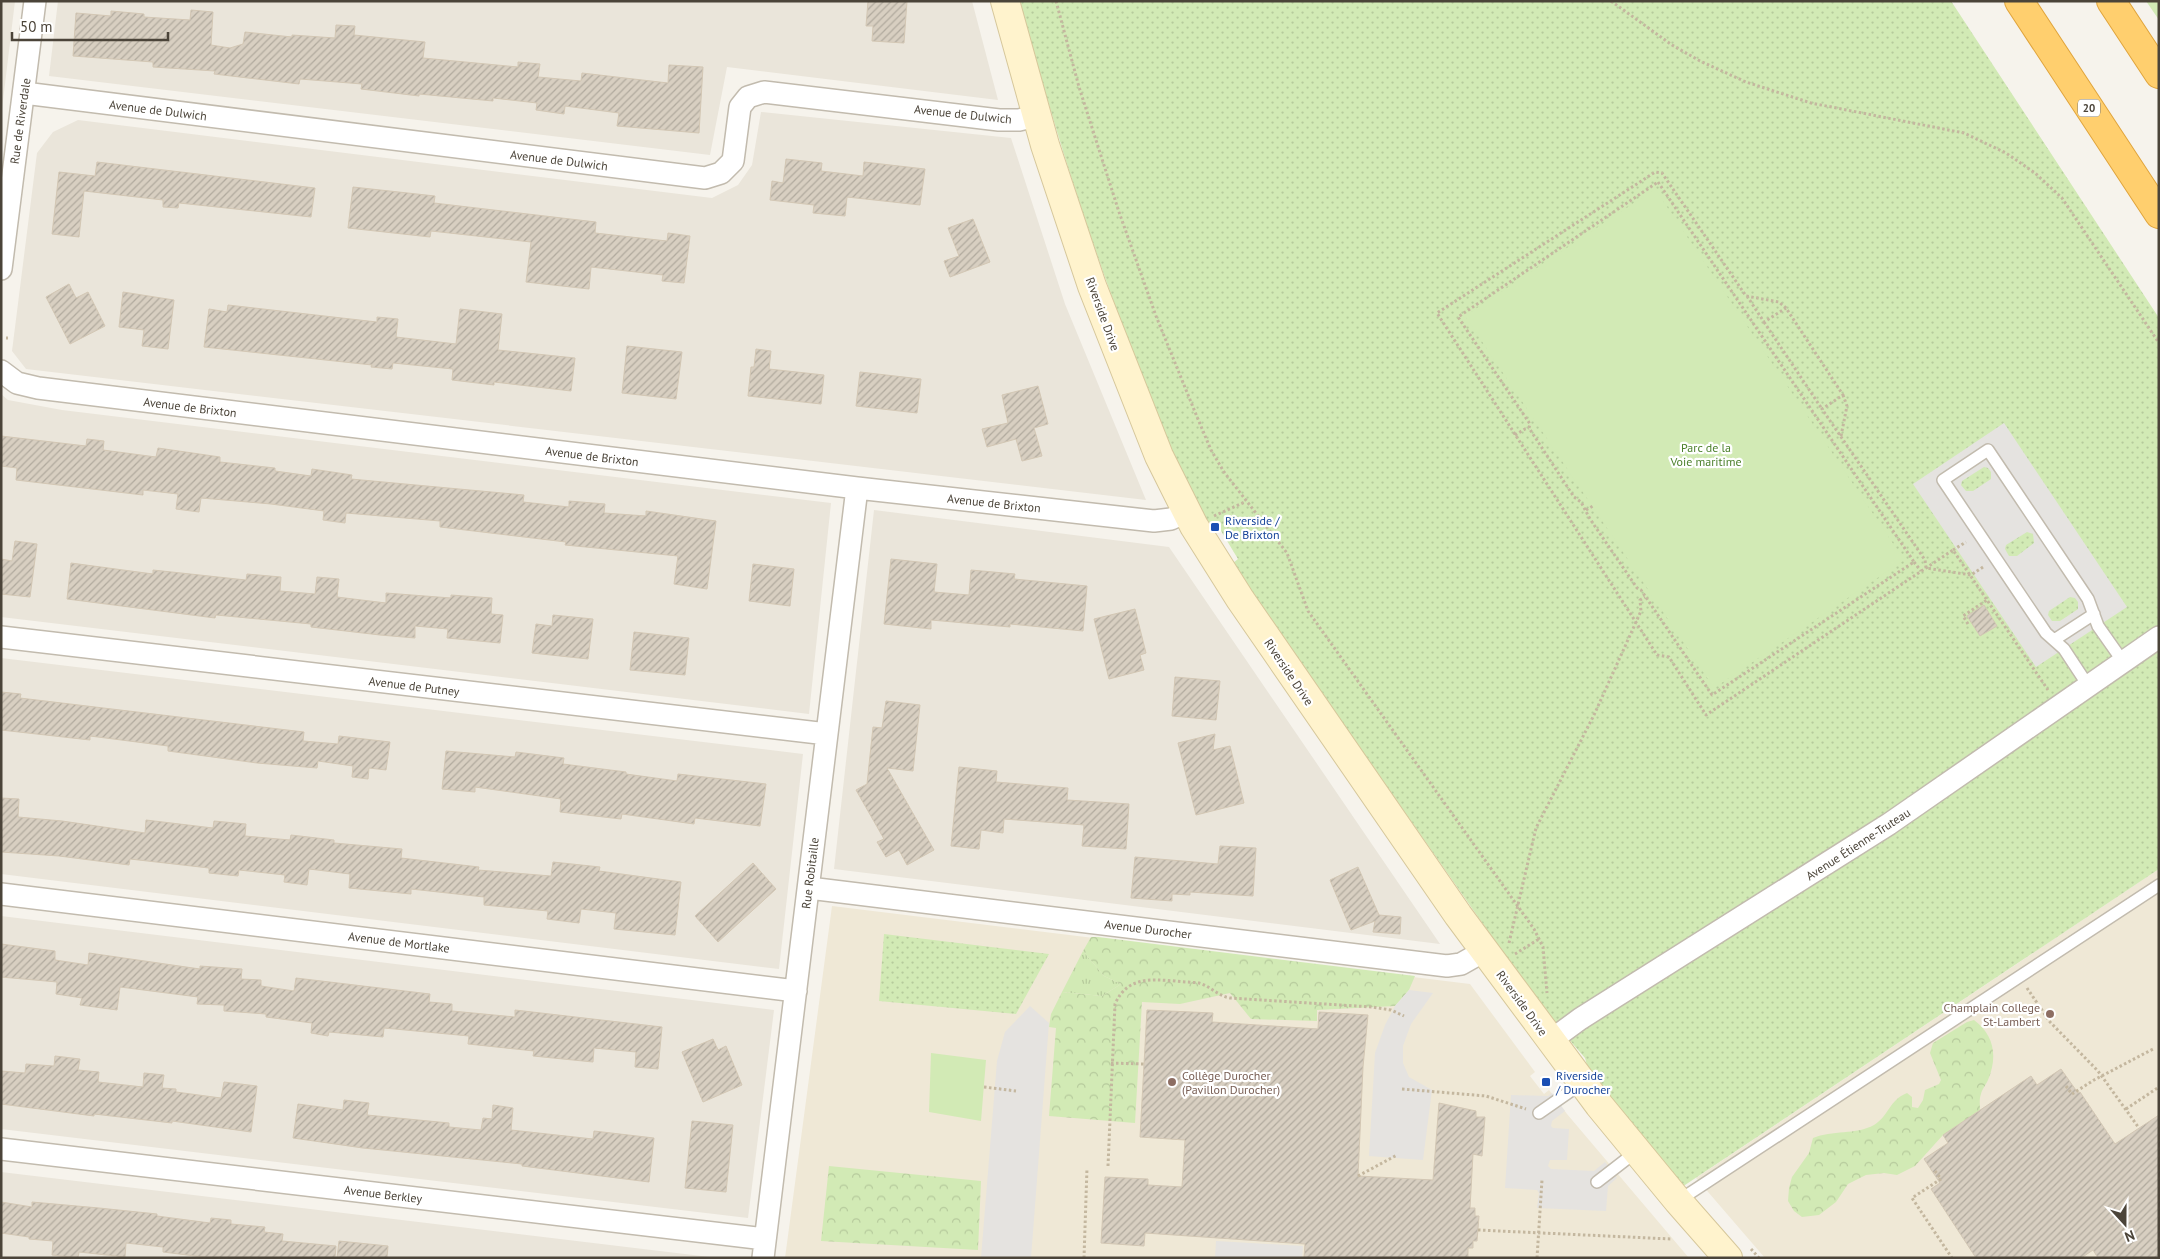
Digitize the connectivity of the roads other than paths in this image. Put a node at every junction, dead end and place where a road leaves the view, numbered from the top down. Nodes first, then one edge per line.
1 (35, 1) edge
2 (1005, 1) edge
3 (2019, 1) edge
4 (2111, 1) edge
5 (2159, 74) edge
6 (24, 93) junction
7 (1036, 116) junction
8 (10, 128) edge
9 (2159, 214) edge
10 (1, 270) edge
11 (1, 371) edge
12 (856, 488) junction
13 (1198, 515) junction
14 (2094, 614) junction
15 (1, 637) edge
16 (2159, 637) edge
17 (2054, 640) junction
18 (2124, 663) junction
19 (2089, 686) junction
20 (827, 734) junction
21 (2159, 885) edge
22 (809, 888) junction
23 (1, 894) edge
24 (1500, 953) junction
25 (796, 991) junction
26 (1550, 1041) junction
27 (1582, 1083) junction
28 (1540, 1113) road end
29 (1, 1149) edge
30 (1637, 1151) junction
31 (1597, 1182) dead end
32 (1678, 1201) junction
33 (764, 1248) edge
34 (1728, 1258) edge

1 - 6 street, Rue de Riverdale
2 - 7 street, Riverside Drive
3 - 9 highway, 20
4 - 5 highway
6 - 7 street, Avenue de Dulwich
6 - 8 street, Rue de Riverdale
7 - 13 street, Riverside Drive
8 - 10 street, Rue de Riverdale
11 - 12 street, Avenue de Brixton
12 - 13 street, Avenue de Brixton
12 - 20 street, Rue Robitaille
13 - 24 street, Riverside Drive
14 - 17 lane
14 - 17 lane
14 - 18 lane
15 - 20 street, Avenue de Putney
16 - 18 street, Avenue Étienne-Truteau
17 - 19 lane
18 - 19 street, Avenue Étienne-Truteau
19 - 26 street, Avenue Étienne-Truteau
20 - 22 street, Rue Robitaille
21 - 32 lane
22 - 24 street, Avenue Durocher
22 - 25 street, Rue Robitaille
23 - 25 street, Avenue de Mortlake
24 - 26 street, Riverside Drive
25 - 33 street, Rue Robitaille
26 - 27 street, Riverside Drive
27 - 28 lane
27 - 30 street, Riverside Drive
29 - 33 street, Avenue Berkley
30 - 31 lane
30 - 32 street, Riverside Drive
32 - 34 street, Riverside Drive

